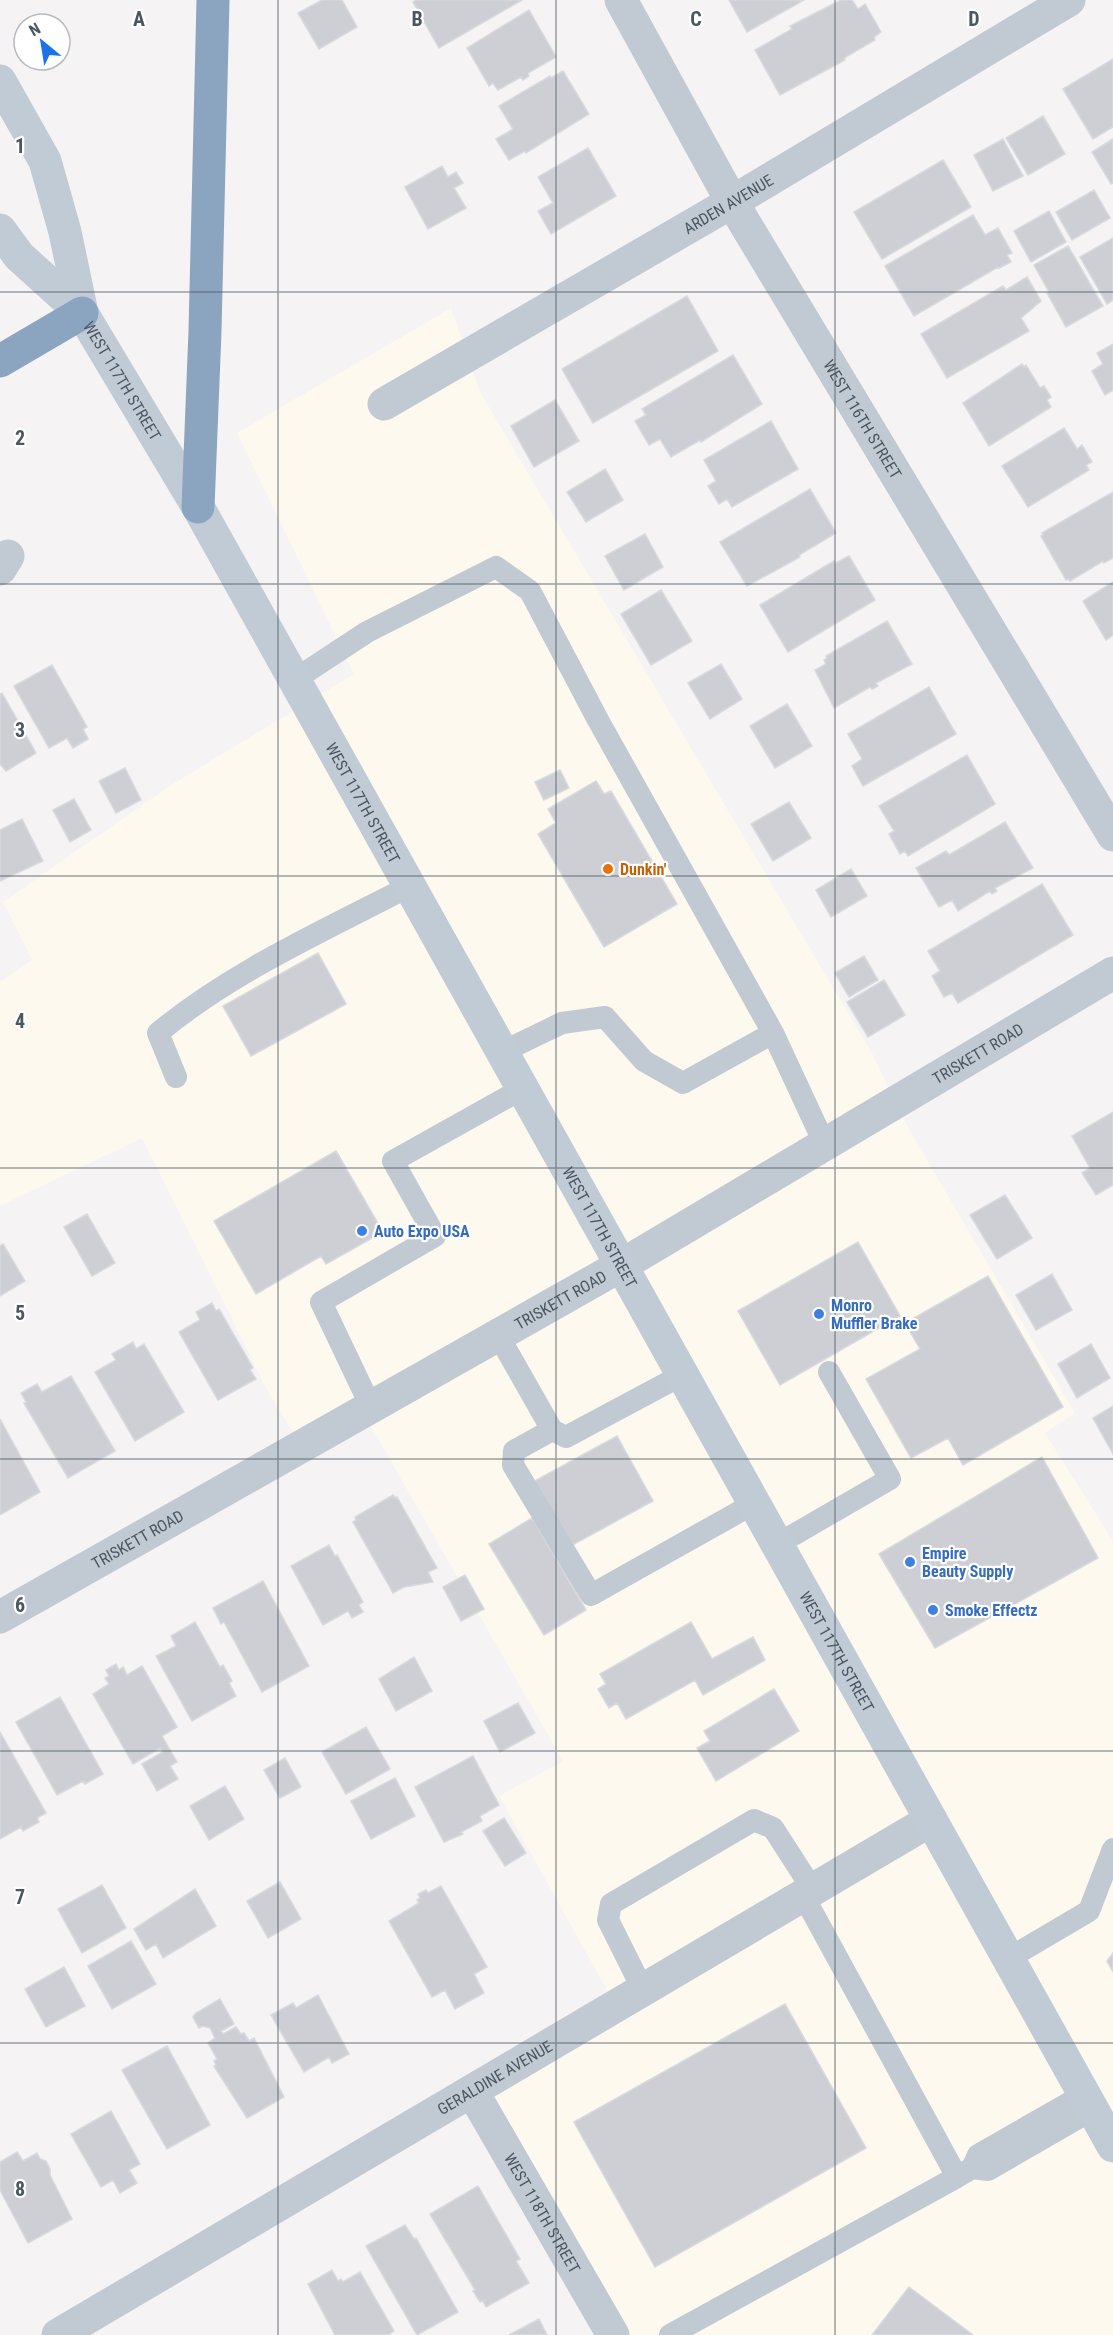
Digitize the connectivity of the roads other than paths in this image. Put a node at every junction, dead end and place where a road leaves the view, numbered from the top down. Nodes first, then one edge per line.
1 (213, 0) edge
2 (621, 0) edge
3 (1069, 0) edge
4 (0, 81) edge
5 (732, 202) junction
6 (0, 230) edge
7 (82, 313) junction
8 (0, 361) edge
9 (384, 404) dead end
10 (198, 507) junction
11 (294, 680) junction
12 (1113, 835) edge
13 (410, 886) junction
14 (1113, 973) edge
15 (773, 1033) junction
16 (502, 1052) junction
17 (176, 1077) dead end
18 (522, 1089) junction
19 (825, 1145) junction
20 (621, 1265) junction
21 (498, 1335) junction
22 (829, 1372) dead end
23 (682, 1375) junction
24 (371, 1407) junction
25 (552, 1430) junction
26 (753, 1504) junction
27 (776, 1545) junction
28 (0, 1617) edge
29 (931, 1820) junction
30 (1113, 1849) edge
31 (808, 1892) junction
32 (1009, 1958) junction
33 (643, 1990) junction
34 (472, 2091) junction
35 (1088, 2102) junction
36 (1113, 2146) edge
37 (965, 2173) junction
38 (58, 2335) edge
39 (613, 2335) edge
40 (670, 2335) edge

1 - 10 highway
2 - 5 street, WEST 116TH STREET
3 - 5 street, ARDEN AVENUE
4 - 7 main road, WEST 117TH STREET
5 - 9 street, ARDEN AVENUE
5 - 12 street, WEST 116TH STREET
6 - 7 main road, WEST 117TH STREET
7 - 8 highway
7 - 10 main road, WEST 117TH STREET
10 - 11 main road, WEST 117TH STREET
11 - 13 main road, WEST 117TH STREET
11 - 15 lane
13 - 16 main road, WEST 117TH STREET
13 - 17 lane
14 - 19 street, TRISKETT ROAD
15 - 16 lane
15 - 19 lane
16 - 18 main road, WEST 117TH STREET
18 - 20 main road, WEST 117TH STREET
18 - 24 lane
19 - 20 street, TRISKETT ROAD
20 - 21 street, TRISKETT ROAD
20 - 23 main road, WEST 117TH STREET
21 - 24 street, TRISKETT ROAD
21 - 25 lane
22 - 27 lane
23 - 25 lane
23 - 26 main road, WEST 117TH STREET
24 - 28 street, TRISKETT ROAD
25 - 26 lane
26 - 27 main road, WEST 117TH STREET
27 - 29 main road, WEST 117TH STREET
29 - 31 street, GERALDINE AVENUE
29 - 32 main road, WEST 117TH STREET
30 - 32 lane
31 - 33 street, GERALDINE AVENUE
31 - 33 lane
31 - 37 lane
32 - 35 main road, WEST 117TH STREET
33 - 34 street, GERALDINE AVENUE
34 - 38 street, GERALDINE AVENUE
34 - 39 street, WEST 118TH STREET
35 - 36 main road, WEST 117TH STREET
35 - 37 lane
37 - 40 lane

